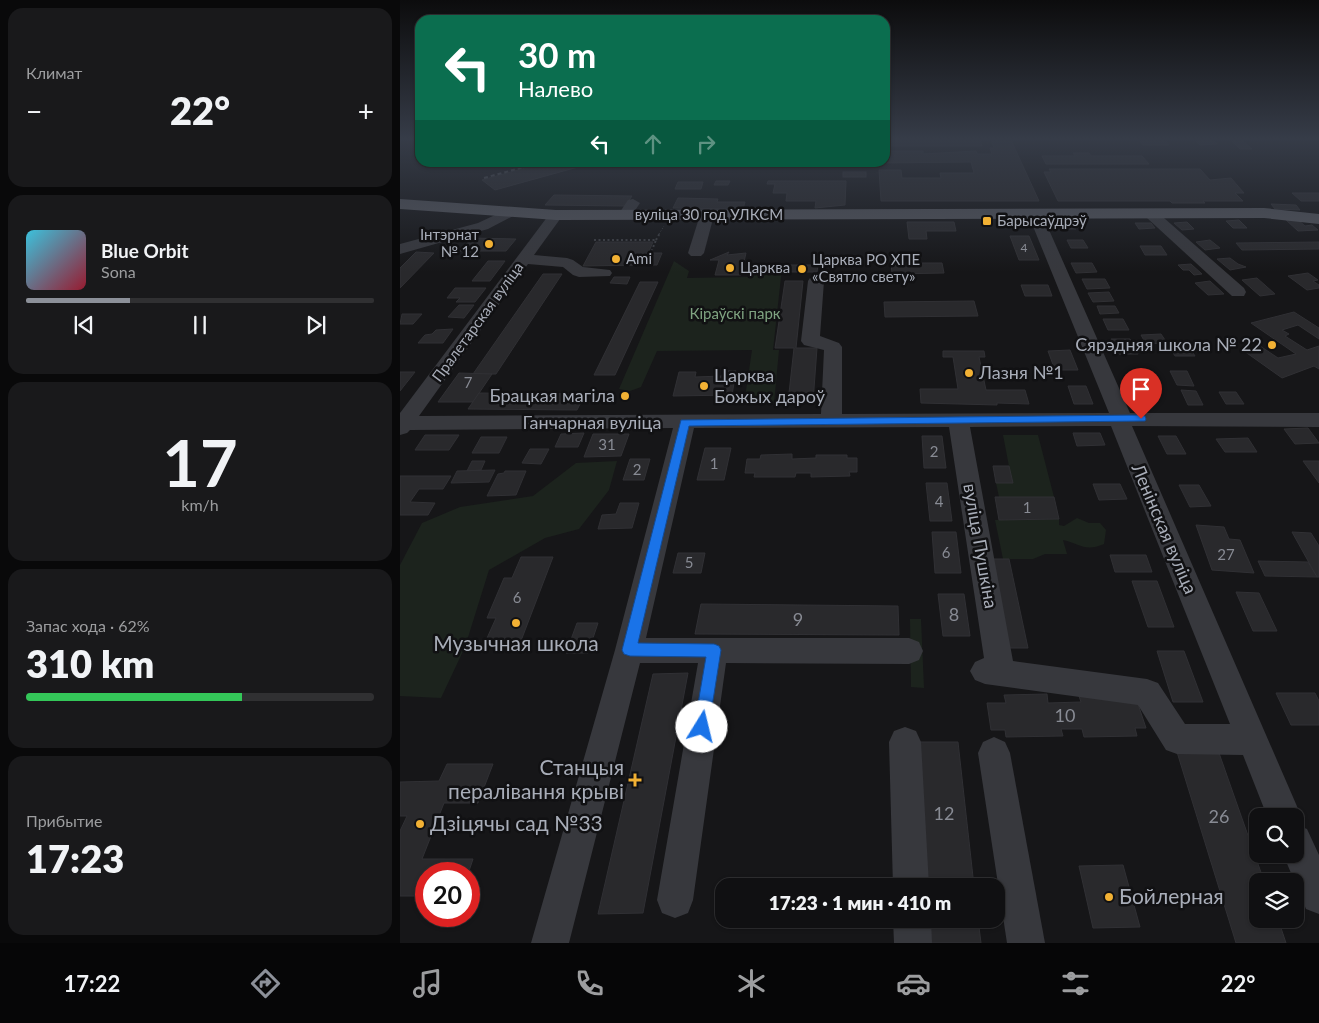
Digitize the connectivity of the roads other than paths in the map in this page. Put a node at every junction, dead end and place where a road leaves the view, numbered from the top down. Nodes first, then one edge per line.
1 (400, 204) edge
2 (510, 212) junction
3 (1034, 214) junction
4 (1151, 214) junction
5 (556, 215) junction
6 (707, 215) junction
7 (1319, 218) edge
8 (400, 234) edge
9 (440, 238) junction
10 (400, 249) edge
11 (696, 253) dead end
12 (524, 259) junction
13 (604, 273) dead end
14 (816, 281) dead end
15 (1238, 292) dead end
16 (1122, 418) junction
17 (1319, 420) edge
18 (959, 421) junction
19 (684, 422) junction
20 (831, 422) junction
21 (402, 426) edge
22 (630, 650) junction
23 (714, 650) junction
24 (909, 651) dead end
25 (1251, 740) junction
26 (905, 742) dead end
27 (994, 753) dead end
28 (1281, 808) edge
29 (1304, 862) edge
30 (910, 878) edge
31 (1319, 896) edge
32 (675, 900) dead end
33 (912, 928) edge
34 (550, 943) edge
35 (913, 943) edge
36 (1026, 943) edge

1 - 2 main road, вуліца 30 год УЛКСМ
2 - 5 main road, вуліца 30 год УЛКСМ
2 - 9 street
3 - 4 main road, вуліца 30 год УЛКСМ
3 - 6 main road, вуліца 30 год УЛКСМ
3 - 16 street, Ленінская вуліца
4 - 7 main road, вуліца 30 год УЛКСМ
4 - 15 street
5 - 6 main road, вуліца 30 год УЛКСМ
5 - 12 street, Пралетарская вуліца
6 - 11 street
8 - 9 street
9 - 10 street
12 - 13 street
12 - 21 street, Пралетарская вуліца
14 - 20 street
16 - 17 street, Ганчарная вуліца
16 - 18 street, Ганчарная вуліца
16 - 25 street, Ленінская вуліца
18 - 20 street, Ганчарная вуліца
18 - 25 street, вуліца Пушкіна
19 - 20 street, Ганчарная вуліца
19 - 21 street, Ганчарная вуліца
19 - 22 street
22 - 23 street
22 - 34 street
23 - 24 street
23 - 32 street
25 - 28 street, Ленінская вуліца
26 - 30 street
27 - 36 street
29 - 31 street
33 - 35 street

